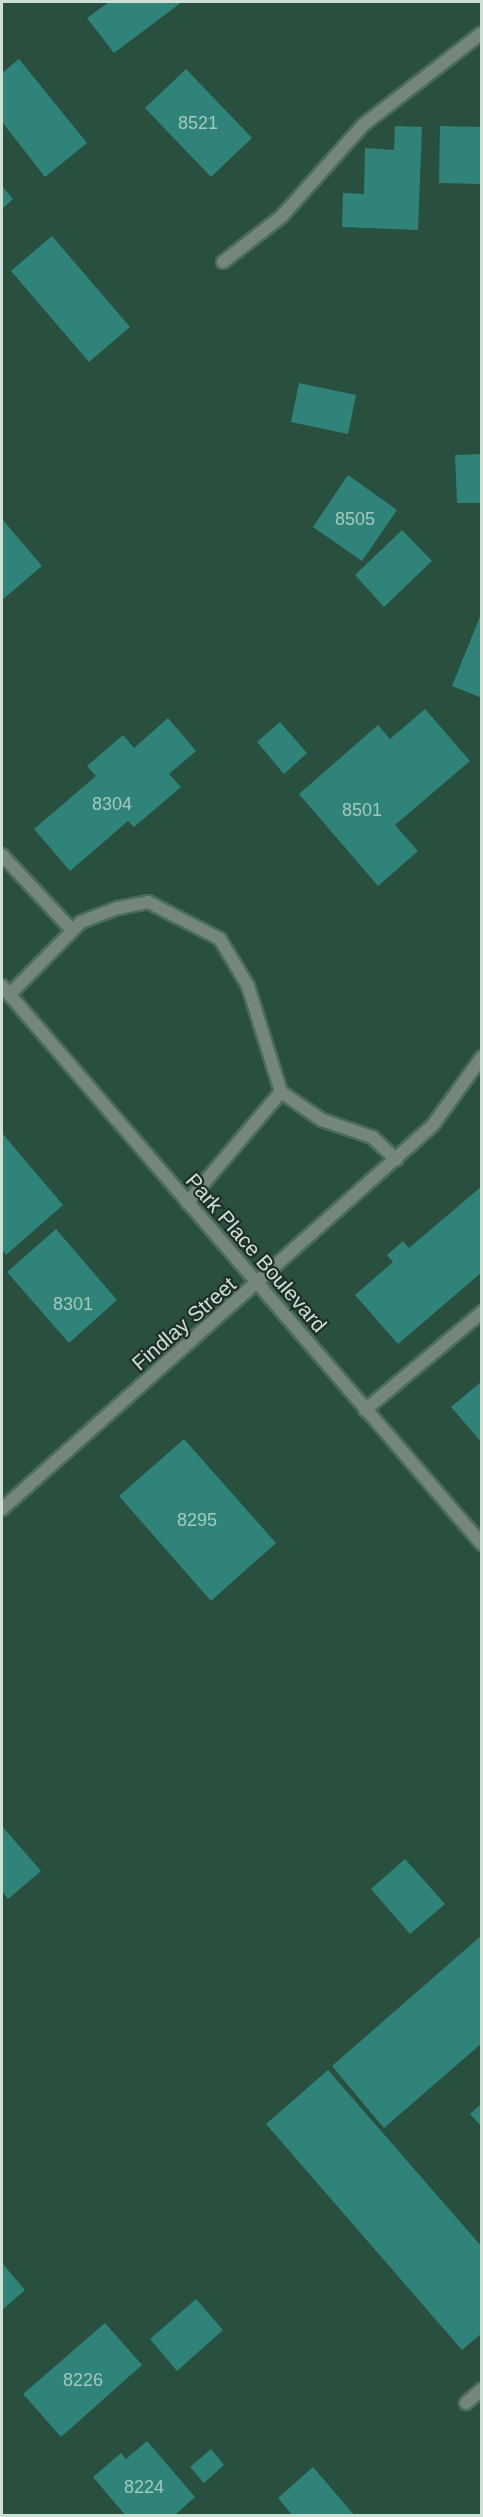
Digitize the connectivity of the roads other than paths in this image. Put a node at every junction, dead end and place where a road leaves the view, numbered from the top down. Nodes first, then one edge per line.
1 (482, 33) edge
2 (223, 262) dead end
3 (2, 855) edge
4 (72, 930) junction
5 (5, 991) edge
6 (482, 1057) edge
7 (281, 1092) junction
8 (396, 1159) junction
9 (187, 1203) junction
10 (258, 1285) junction
11 (482, 1312) edge
12 (365, 1410) junction
13 (2, 1509) edge
14 (482, 1544) edge
15 (482, 2389) edge
16 (466, 2403) dead end

1 - 2 street
3 - 4 street
4 - 5 street
4 - 7 street
5 - 9 street, Park Place Boulevard
6 - 8 street, Findlay Street
7 - 8 street
7 - 9 street
8 - 10 street, Findlay Street
9 - 10 street, Park Place Boulevard
10 - 12 street, Park Place Boulevard
10 - 13 street, Findlay Street
11 - 12 street
12 - 14 street, Park Place Boulevard
15 - 16 street

